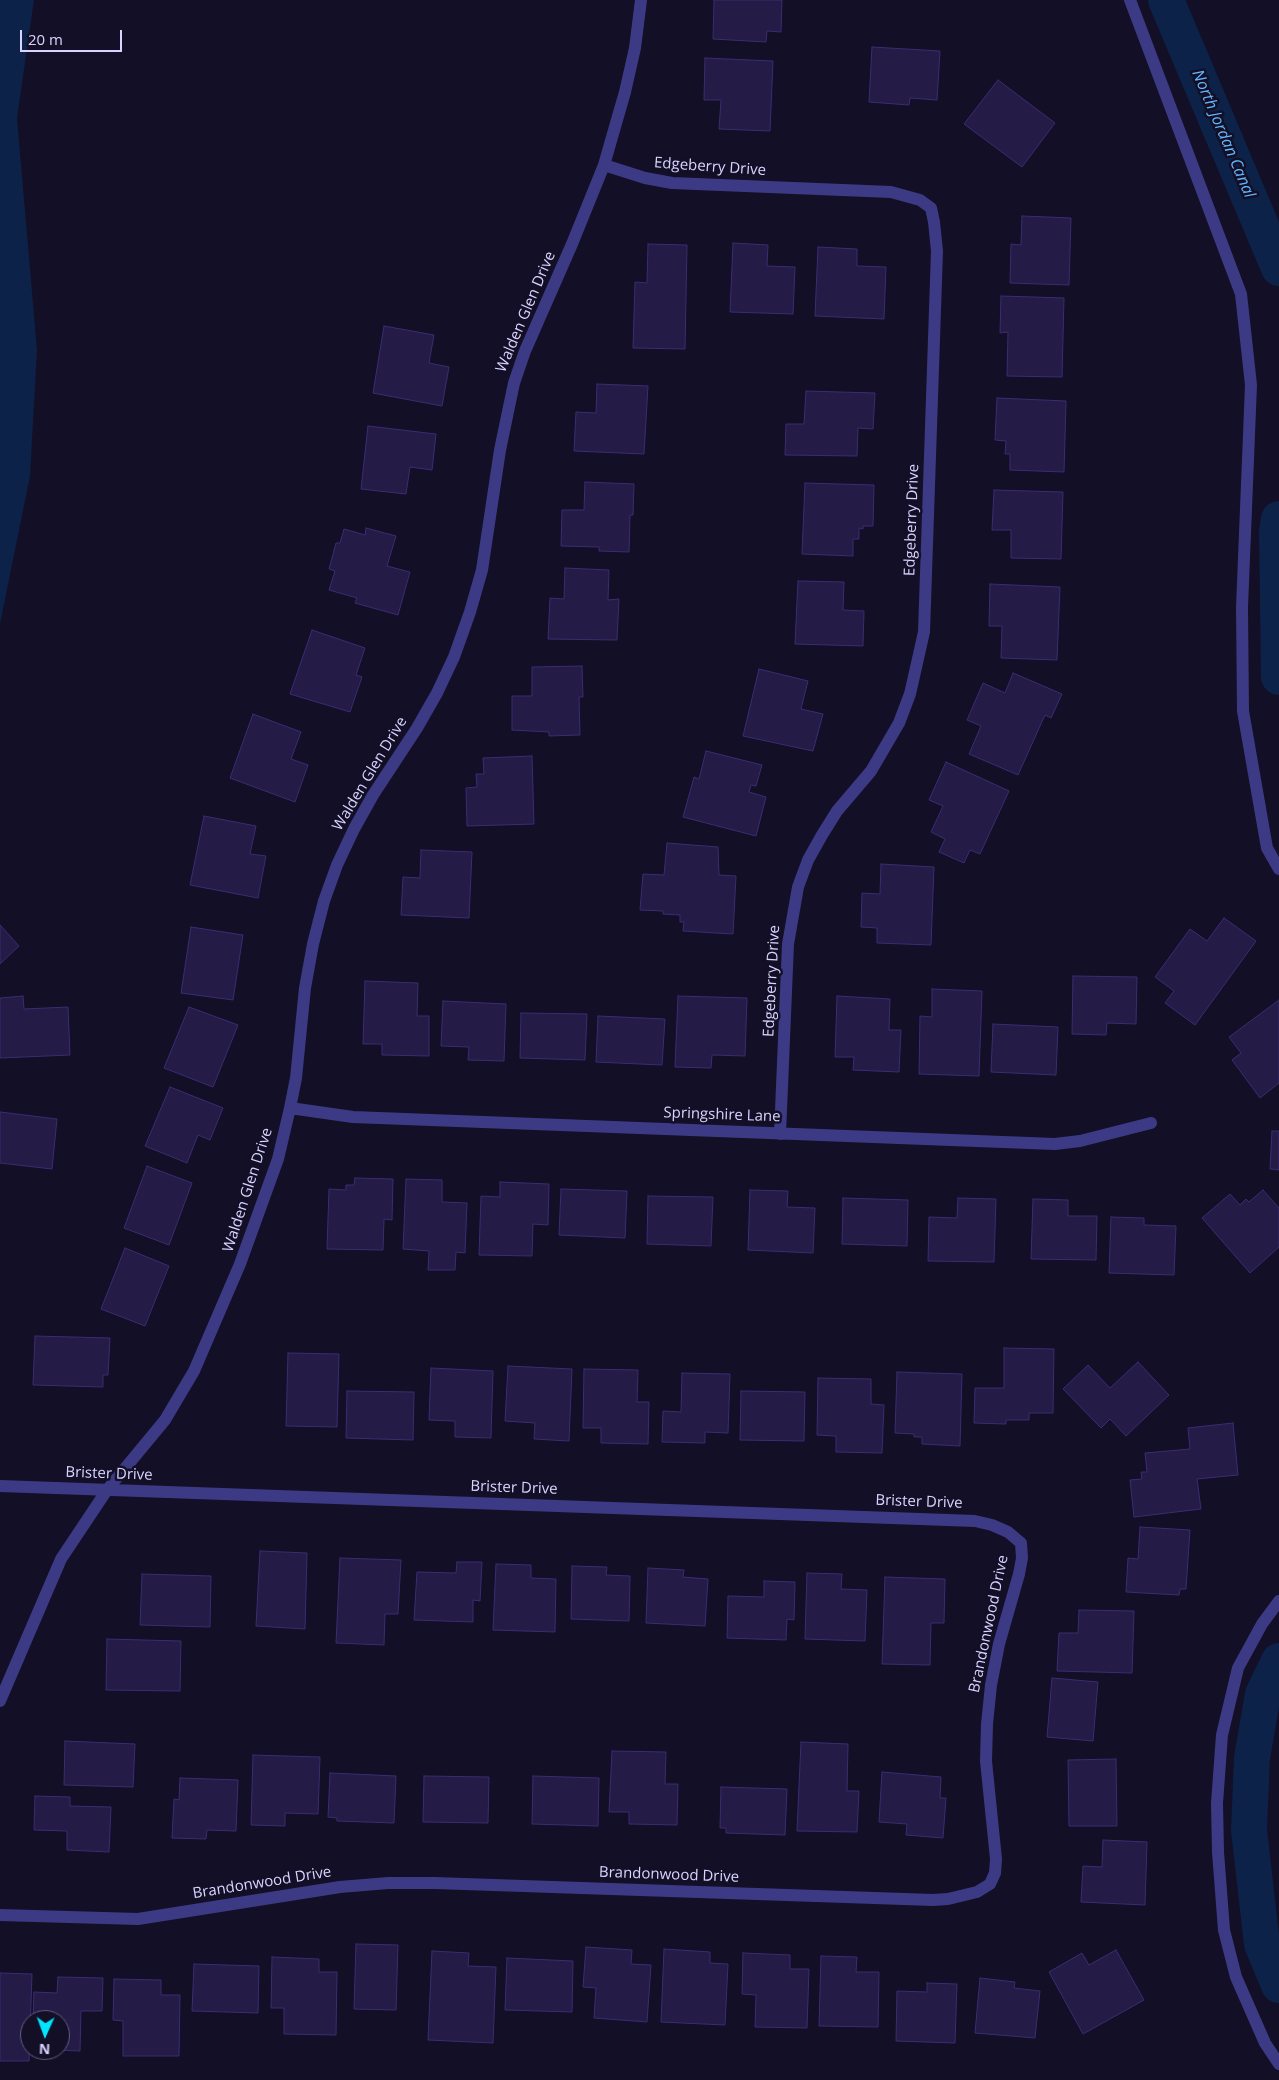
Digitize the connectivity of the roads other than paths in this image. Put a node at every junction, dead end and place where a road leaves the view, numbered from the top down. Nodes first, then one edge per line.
1 (642, 0) edge
2 (1130, 0) edge
3 (604, 165) junction
4 (1279, 869) edge
5 (290, 1108) junction
6 (1151, 1123) dead end
7 (780, 1134) junction
8 (0, 1486) edge
9 (107, 1490) junction
10 (1021, 1543) joint
11 (1279, 1601) edge
12 (0, 1701) edge
13 (0, 1915) edge
14 (1279, 2064) edge

1 - 3 street, Walden Glen Drive
2 - 4 street
3 - 5 street, Walden Glen Drive
3 - 7 street, Edgeberry Drive
5 - 7 street, Springshire Lane
5 - 9 street, Walden Glen Drive
6 - 7 street, Springshire Lane
8 - 9 street, Brister Drive
9 - 10 street, Brister Drive
9 - 12 street, Walden Glen Drive
10 - 13 street, Brandonwood Drive
11 - 14 street

